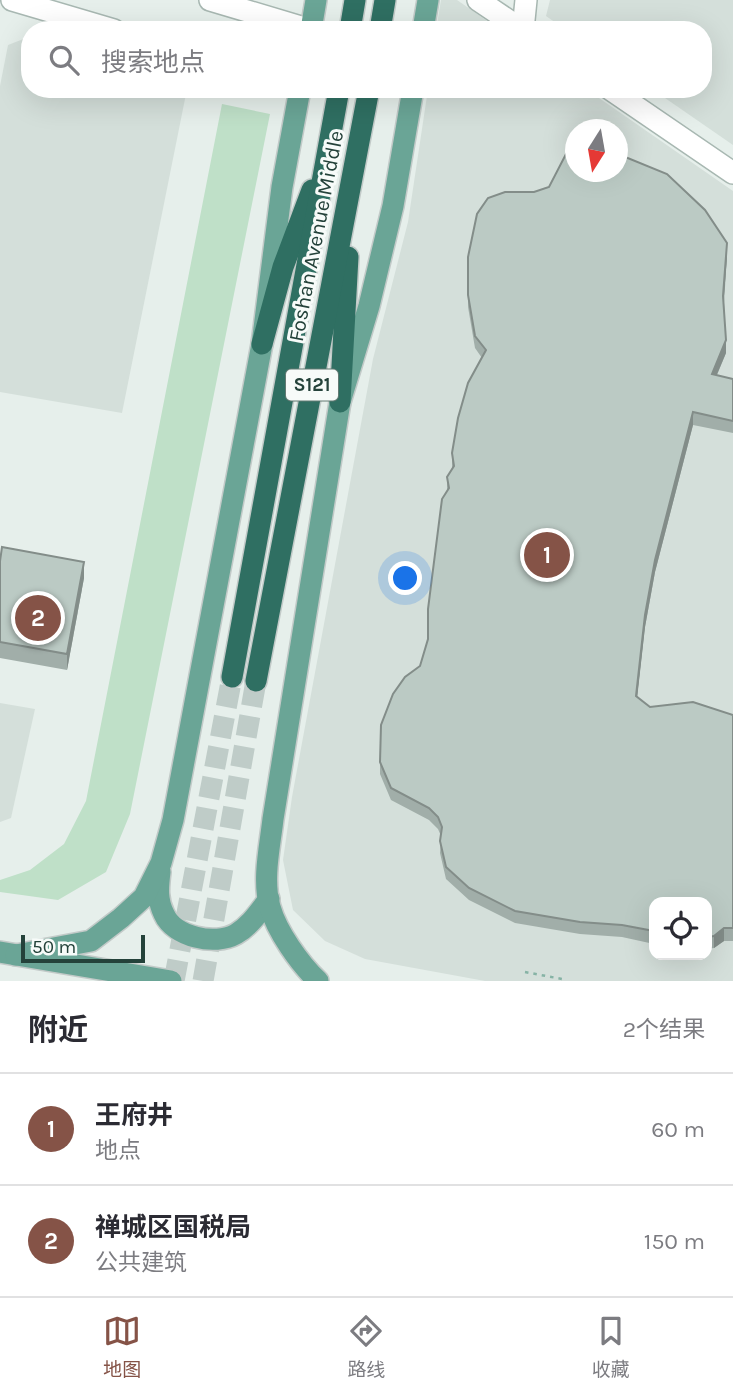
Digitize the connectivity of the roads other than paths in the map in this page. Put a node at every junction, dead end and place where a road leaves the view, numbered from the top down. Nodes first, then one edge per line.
1 (12, 0) edge
2 (210, 0) edge
3 (316, 0) edge
4 (355, 0) edge
5 (385, 0) edge
6 (428, 0) edge
7 (478, 0) edge
8 (526, 0) edge
9 (83, 21) edge
10 (281, 21) edge
11 (312, 21) edge
12 (352, 21) edge
13 (382, 21) edge
14 (424, 21) edge
15 (510, 21) edge
16 (523, 21) edge
17 (298, 98) edge
18 (337, 98) edge
19 (367, 98) edge
20 (411, 98) edge
21 (623, 98) edge
22 (330, 142) junction
23 (357, 150) junction
24 (733, 173) edge
25 (262, 344) junction
26 (340, 402) junction
27 (232, 677) tunnel mouth
28 (256, 681) tunnel mouth
29 (161, 863) junction
30 (269, 900) junction
31 (8, 953) edge
32 (171, 981) edge
33 (318, 981) edge

1 - 9 street
2 - 10 street
3 - 11 main road
4 - 12 highway
5 - 13 highway
6 - 14 main road
7 - 15 street
8 - 16 street
17 - 25 main road, Foshan Avenue Middle
18 - 22 highway, Foshan Avenue Middle / S121
19 - 23 highway, Foshan Avenue Middle / S121
20 - 26 main road
21 - 24 street
22 - 25 highway
22 - 27 highway, Foshan Avenue Middle / S121
23 - 26 highway
23 - 28 highway, Foshan Avenue Middle / S121
25 - 29 main road, Foshan Avenue Middle
26 - 30 main road
29 - 30 main road
29 - 31 main road
30 - 33 main road
31 - 32 main road

